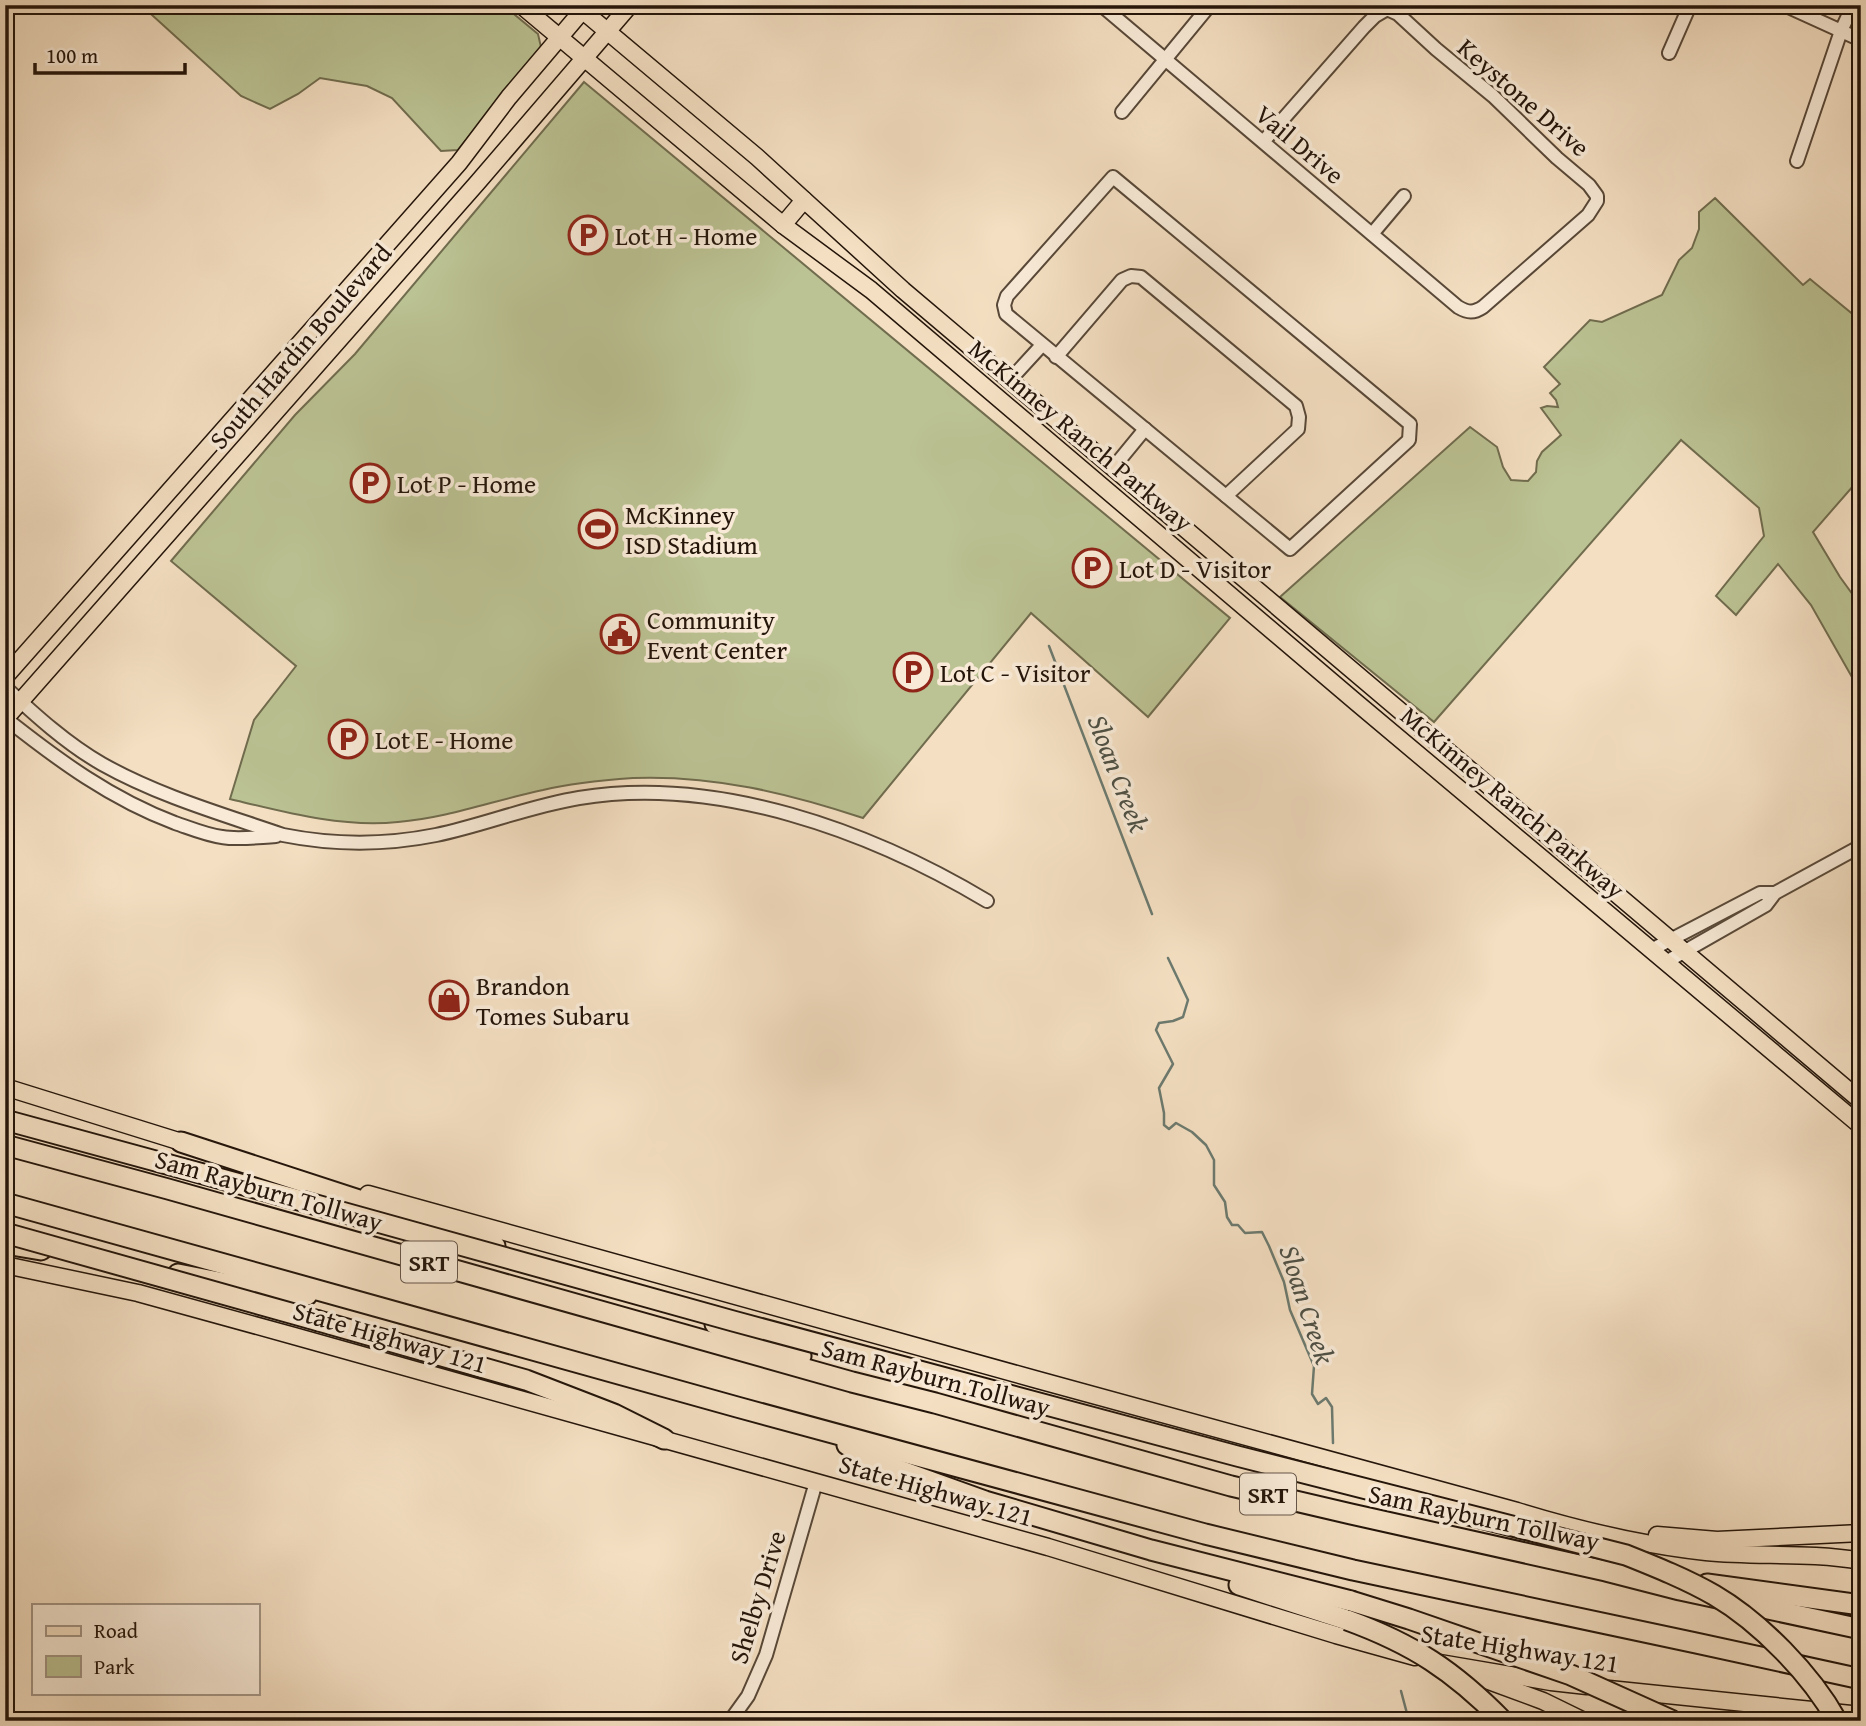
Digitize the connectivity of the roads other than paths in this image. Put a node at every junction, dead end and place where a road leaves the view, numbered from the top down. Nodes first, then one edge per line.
1 (521, 5) edge
2 (630, 5) edge
3 (1101, 5) edge
4 (1210, 5) edge
5 (1690, 5) edge
6 (1784, 5) edge
7 (1853, 5) edge
8 (582, 7) edge
9 (1841, 31) junction
10 (608, 32) junction
11 (559, 38) junction
12 (1861, 40) edge
13 (1669, 53) dead end
14 (584, 59) junction
15 (1165, 59) junction
16 (1122, 112) dead end
17 (1263, 142) junction
18 (1797, 161) dead end
19 (1404, 196) dead end
20 (804, 200) junction
21 (783, 225) junction
22 (1372, 234) junction
23 (381, 251) junction
24 (400, 269) junction
25 (1472, 312) joint
26 (1042, 345) junction
27 (1056, 356) junction
28 (1010, 380) junction
29 (997, 396) junction
30 (1145, 429) junction
31 (1113, 468) junction
32 (1226, 496) junction
33 (5, 677) edge
34 (5, 687) edge
35 (20, 701) junction
36 (5, 718) edge
37 (283, 835) junction
38 (1861, 846) edge
39 (1776, 893) junction
40 (987, 901) dead end
41 (1671, 940) junction
42 (1651, 950) junction
43 (1684, 952) junction
44 (1666, 962) junction
45 (10, 1087) edge
46 (1861, 1101) edge
47 (5, 1120) edge
48 (1861, 1126) edge
49 (181, 1142) junction
50 (5, 1146) edge
51 (5, 1203) edge
52 (5, 1233) edge
53 (5, 1244) edge
54 (5, 1265) edge
55 (336, 1295) junction
56 (852, 1382) junction
57 (818, 1429) junction
58 (664, 1439) junction
59 (816, 1482) junction
60 (1517, 1511) junction
61 (1861, 1533) edge
62 (1861, 1561) edge
63 (1606, 1571) junction
64 (1861, 1605) edge
65 (1349, 1611) junction
66 (1861, 1629) edge
67 (1453, 1667) junction
68 (1861, 1679) edge
69 (1861, 1715) edge
70 (730, 1721) edge
71 (1503, 1721) edge
72 (1584, 1721) edge
73 (1673, 1721) edge
74 (1837, 1721) edge
75 (1847, 1721) edge

1 - 11 main road, McKinney Ranch Parkway
2 - 10 main road, South Hardin Boulevard
3 - 15 street, Vail Drive
4 - 15 street
5 - 13 street
6 - 9 street
7 - 9 street
8 - 10 main road, McKinney Ranch Parkway
8 - 11 main road, South Hardin Boulevard
9 - 12 street
9 - 18 street
10 - 14 main road, South Hardin Boulevard
10 - 20 main road, McKinney Ranch Parkway
11 - 14 main road, McKinney Ranch Parkway
11 - 23 main road, South Hardin Boulevard
14 - 21 main road, McKinney Ranch Parkway
14 - 24 main road, South Hardin Boulevard
15 - 16 street
15 - 17 street, Vail Drive
17 - 22 street, Vail Drive
17 - 25 street, Keystone Drive
19 - 22 street
20 - 21 main road
20 - 28 main road, McKinney Ranch Parkway
21 - 29 main road, McKinney Ranch Parkway
22 - 25 street, Vail Drive
23 - 24 main road
23 - 33 main road, South Hardin Boulevard
24 - 35 main road, South Hardin Boulevard
26 - 27 street
26 - 28 street
26 - 32 street
27 - 30 street
27 - 32 street
28 - 29 main road
28 - 31 main road, McKinney Ranch Parkway
29 - 42 main road, McKinney Ranch Parkway
30 - 31 street
30 - 32 street
31 - 41 main road, McKinney Ranch Parkway
34 - 35 street
35 - 36 main road, South Hardin Boulevard
35 - 37 street
36 - 37 street
37 - 40 street
38 - 39 street
39 - 41 street
39 - 43 street
41 - 42 street
41 - 43 main road, McKinney Ranch Parkway
42 - 44 main road, McKinney Ranch Parkway
43 - 44 street
43 - 46 main road, McKinney Ranch Parkway
44 - 48 main road, McKinney Ranch Parkway
45 - 49 main road
47 - 74 highway, bridge
49 - 56 highway
49 - 60 main road
50 - 56 highway, Sam Rayburn Tollway / SRT
51 - 55 highway, SRT
52 - 58 highway, bridge
53 - 55 highway
54 - 58 main road, State Highway 121
55 - 57 highway, SRT
56 - 63 highway, Sam Rayburn Tollway / SRT
57 - 65 highway
57 - 68 highway, SRT
58 - 59 main road, State Highway 121
59 - 67 main road, State Highway 121
59 - 70 street, Shelby Drive
60 - 61 main road
60 - 62 main road
63 - 64 highway
63 - 66 highway, Sam Rayburn Tollway / SRT
65 - 71 highway, bridge
65 - 73 highway, bridge
67 - 69 main road, State Highway 121
67 - 72 main road
69 - 75 main road

